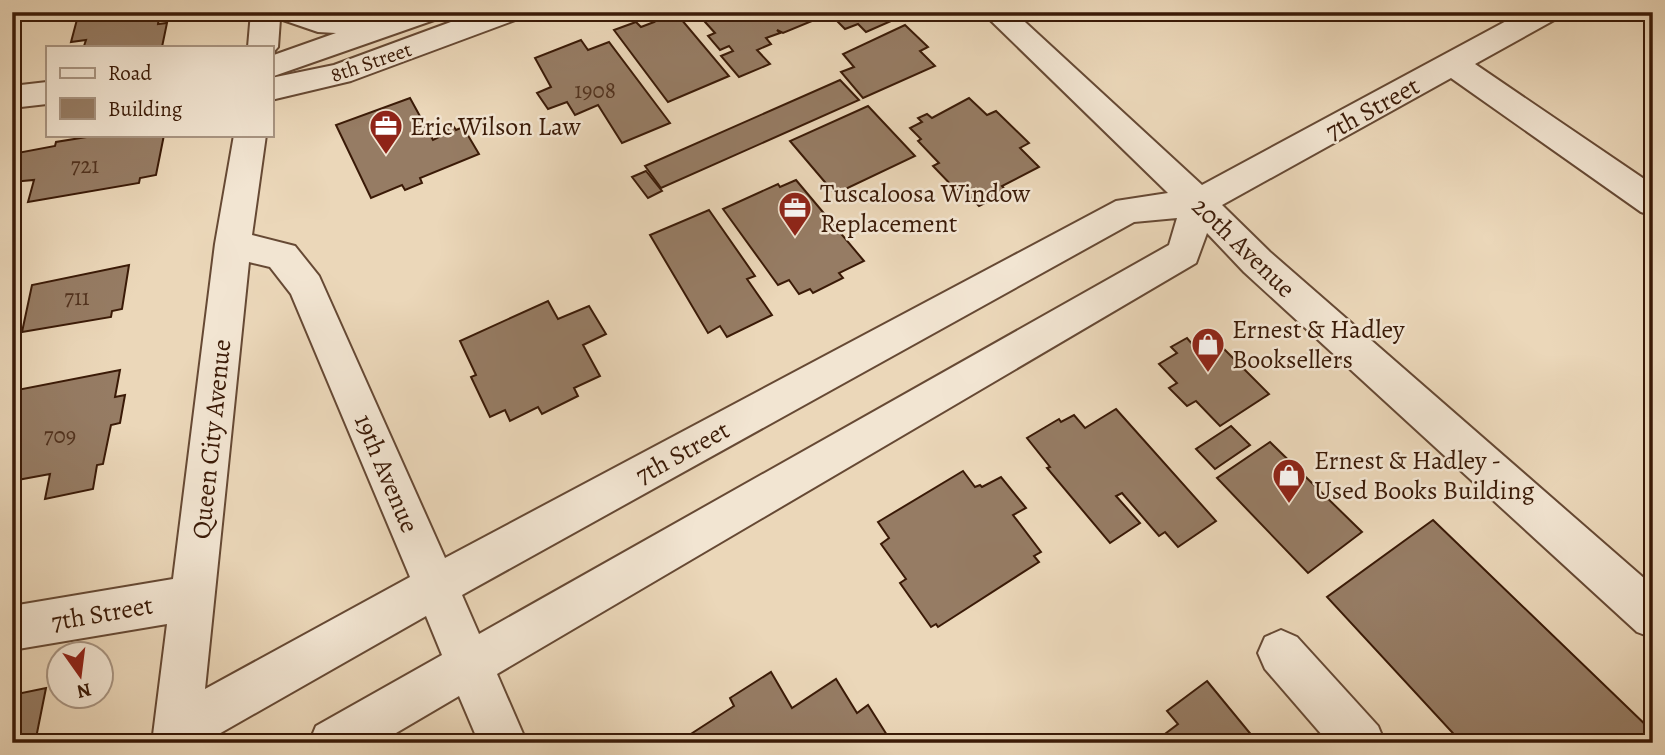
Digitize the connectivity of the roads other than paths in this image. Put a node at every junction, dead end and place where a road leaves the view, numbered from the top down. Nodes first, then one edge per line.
1 (266, 12) edge
2 (289, 12) edge
3 (427, 12) edge
4 (508, 12) edge
5 (996, 12) edge
6 (1546, 12) edge
7 (386, 27) junction
8 (263, 46) edge
9 (1453, 64) junction
10 (273, 66) edge
11 (273, 89) edge
12 (46, 93) edge
13 (12, 97) edge
14 (250, 136) edge
15 (1198, 203) junction
16 (1653, 203) edge
17 (233, 244) junction
18 (434, 587) junction
19 (191, 598) junction
20 (1653, 616) edge
21 (12, 628) edge
22 (1281, 653) dead end
23 (468, 666) junction
24 (176, 737) edge
25 (333, 743) edge
26 (503, 743) edge
27 (1361, 743) edge

1 - 8 street
2 - 7 street, 8th Street
3 - 7 street, 8th Street
4 - 11 street, 8th Street
5 - 15 street, 20th Avenue
6 - 9 street, 7th Street
7 - 10 street, 8th Street
9 - 15 street, 7th Street
9 - 16 street
12 - 13 street
14 - 17 street, Queen City Avenue
15 - 18 street, 7th Street
15 - 20 street, 20th Avenue
15 - 23 street
17 - 18 street, 19th Avenue
17 - 19 street, Queen City Avenue
18 - 23 street, 19th Avenue
18 - 24 street, 7th Street
19 - 21 street, 7th Street
19 - 24 street, Queen City Avenue
22 - 27 street
23 - 25 street
23 - 26 street, 19th Avenue

